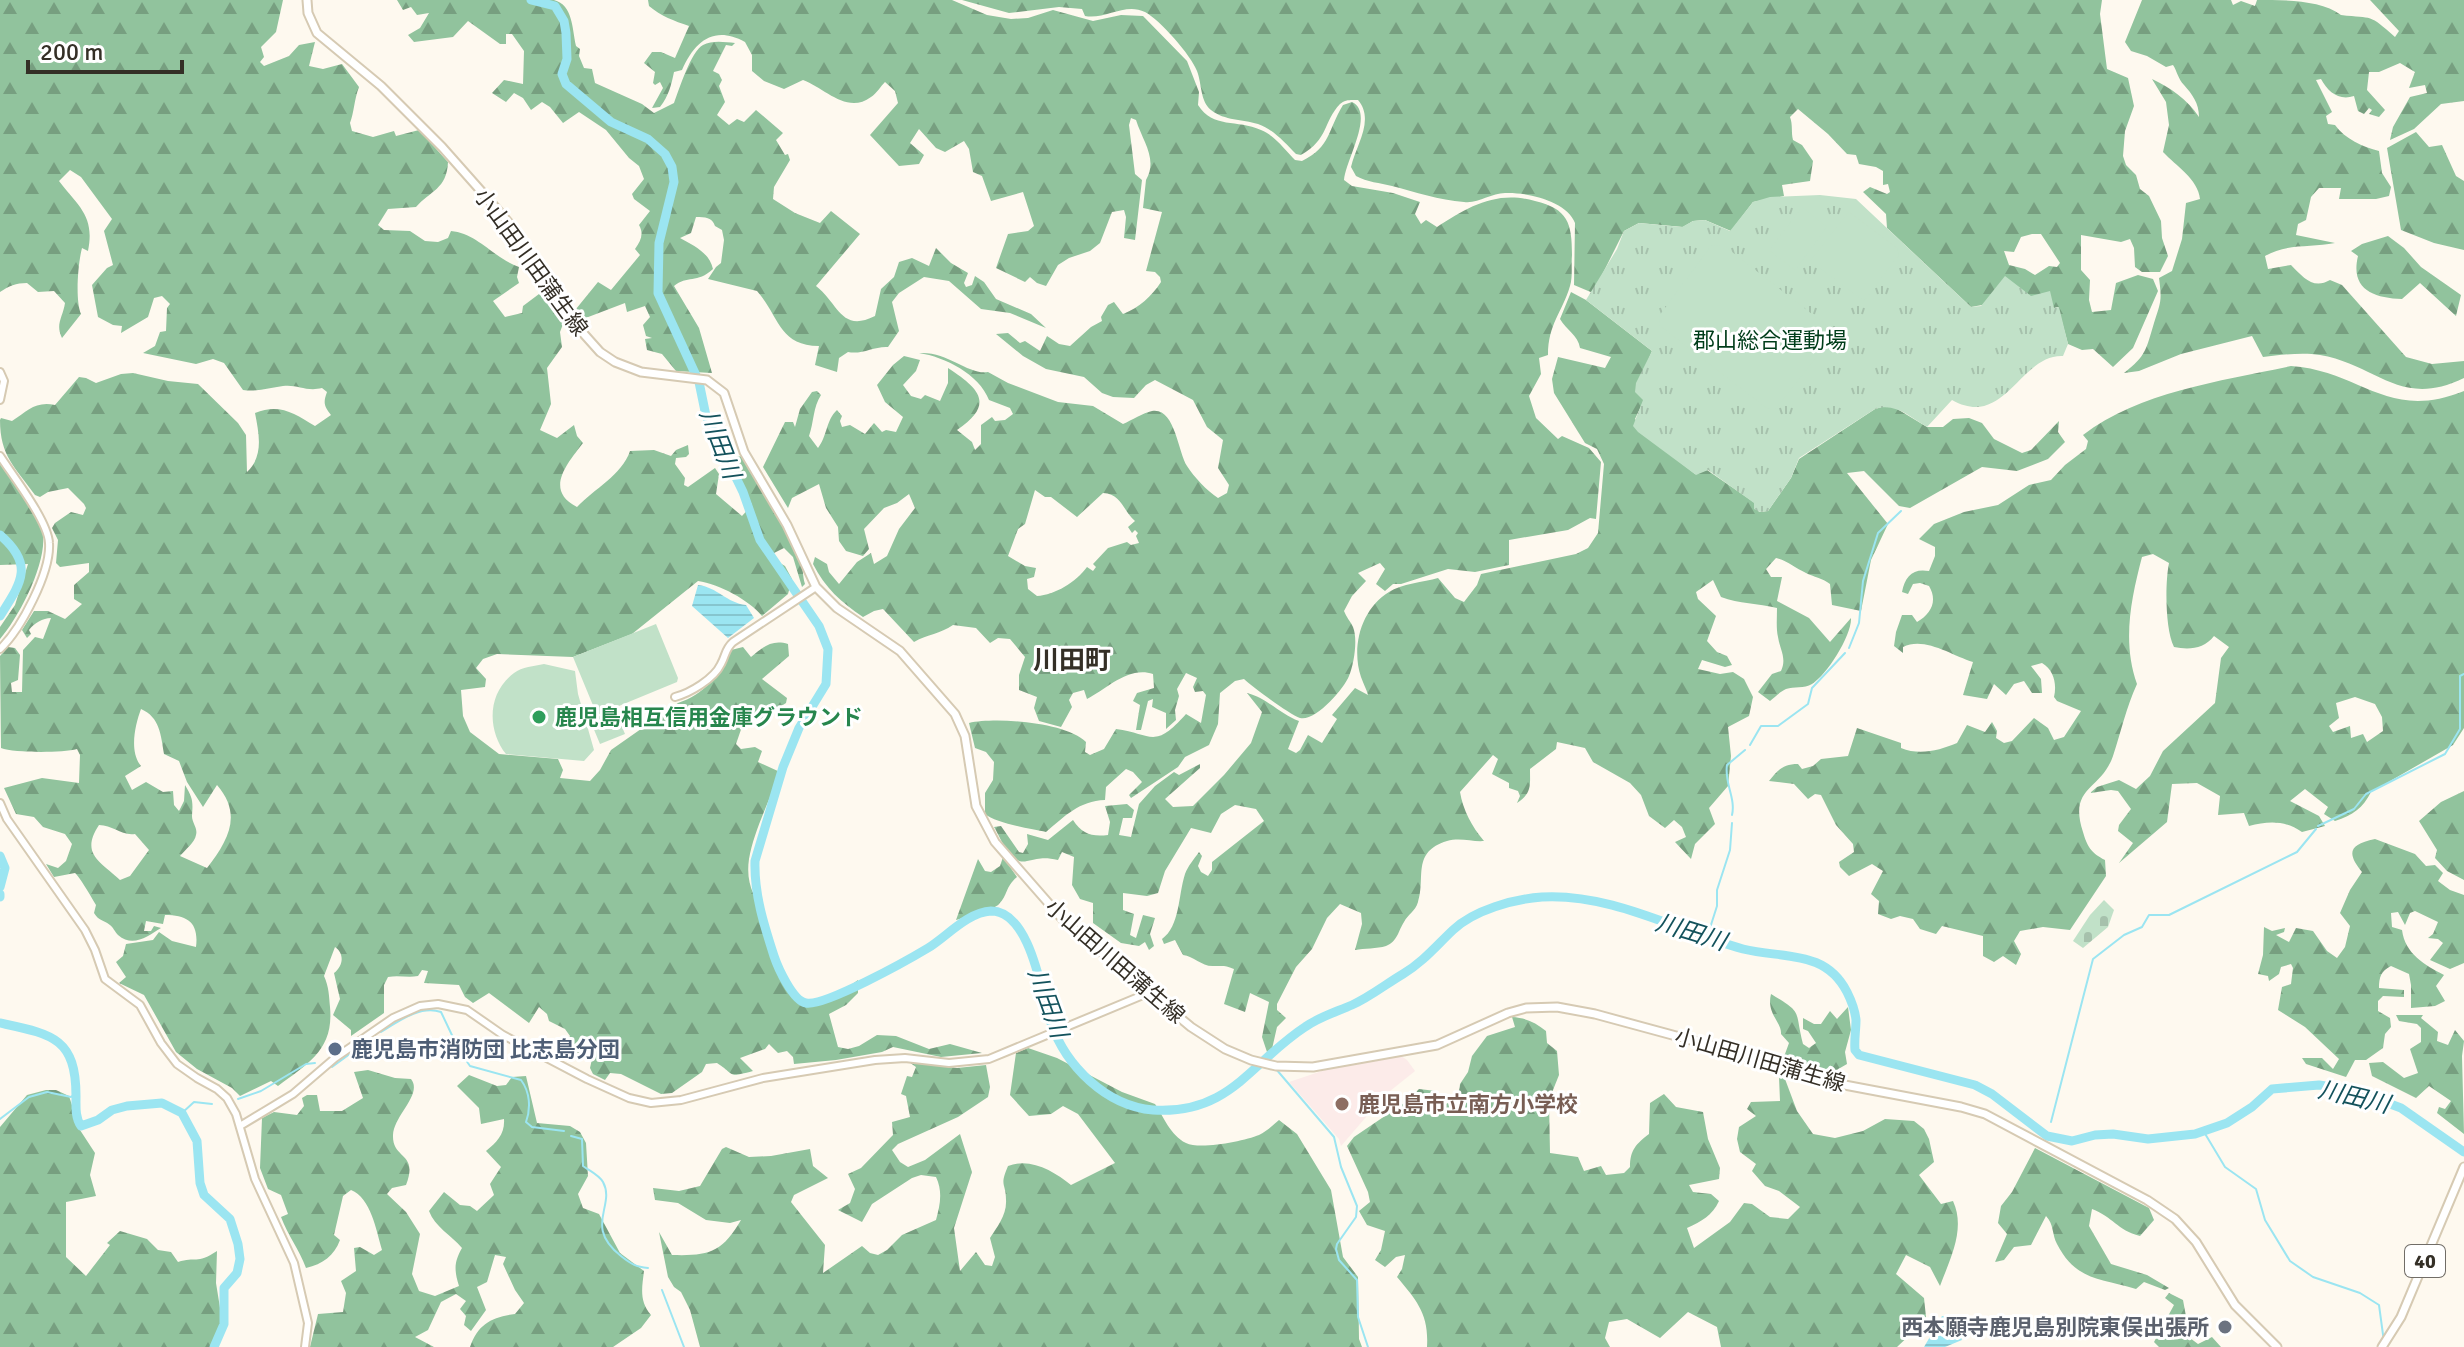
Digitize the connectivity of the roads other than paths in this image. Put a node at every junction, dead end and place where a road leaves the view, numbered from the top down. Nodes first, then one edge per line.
1 (307, 0) edge
2 (0, 372) edge
3 (0, 400) edge
4 (0, 456) edge
5 (813, 588) junction
6 (0, 649) edge
7 (675, 697) dead end
8 (0, 803) edge
9 (1148, 993) junction
10 (240, 1126) junction
11 (2464, 1167) edge
12 (2384, 1344) edge
13 (305, 1347) edge
14 (2277, 1347) edge

1 - 5 main road, 小山田川田蒲生線
2 - 3 street
4 - 6 street
5 - 7 street
5 - 9 main road, 小山田川田蒲生線
8 - 10 street
9 - 10 street
9 - 14 main road, 小山田川田蒲生線
10 - 13 street
11 - 12 main road, 40

